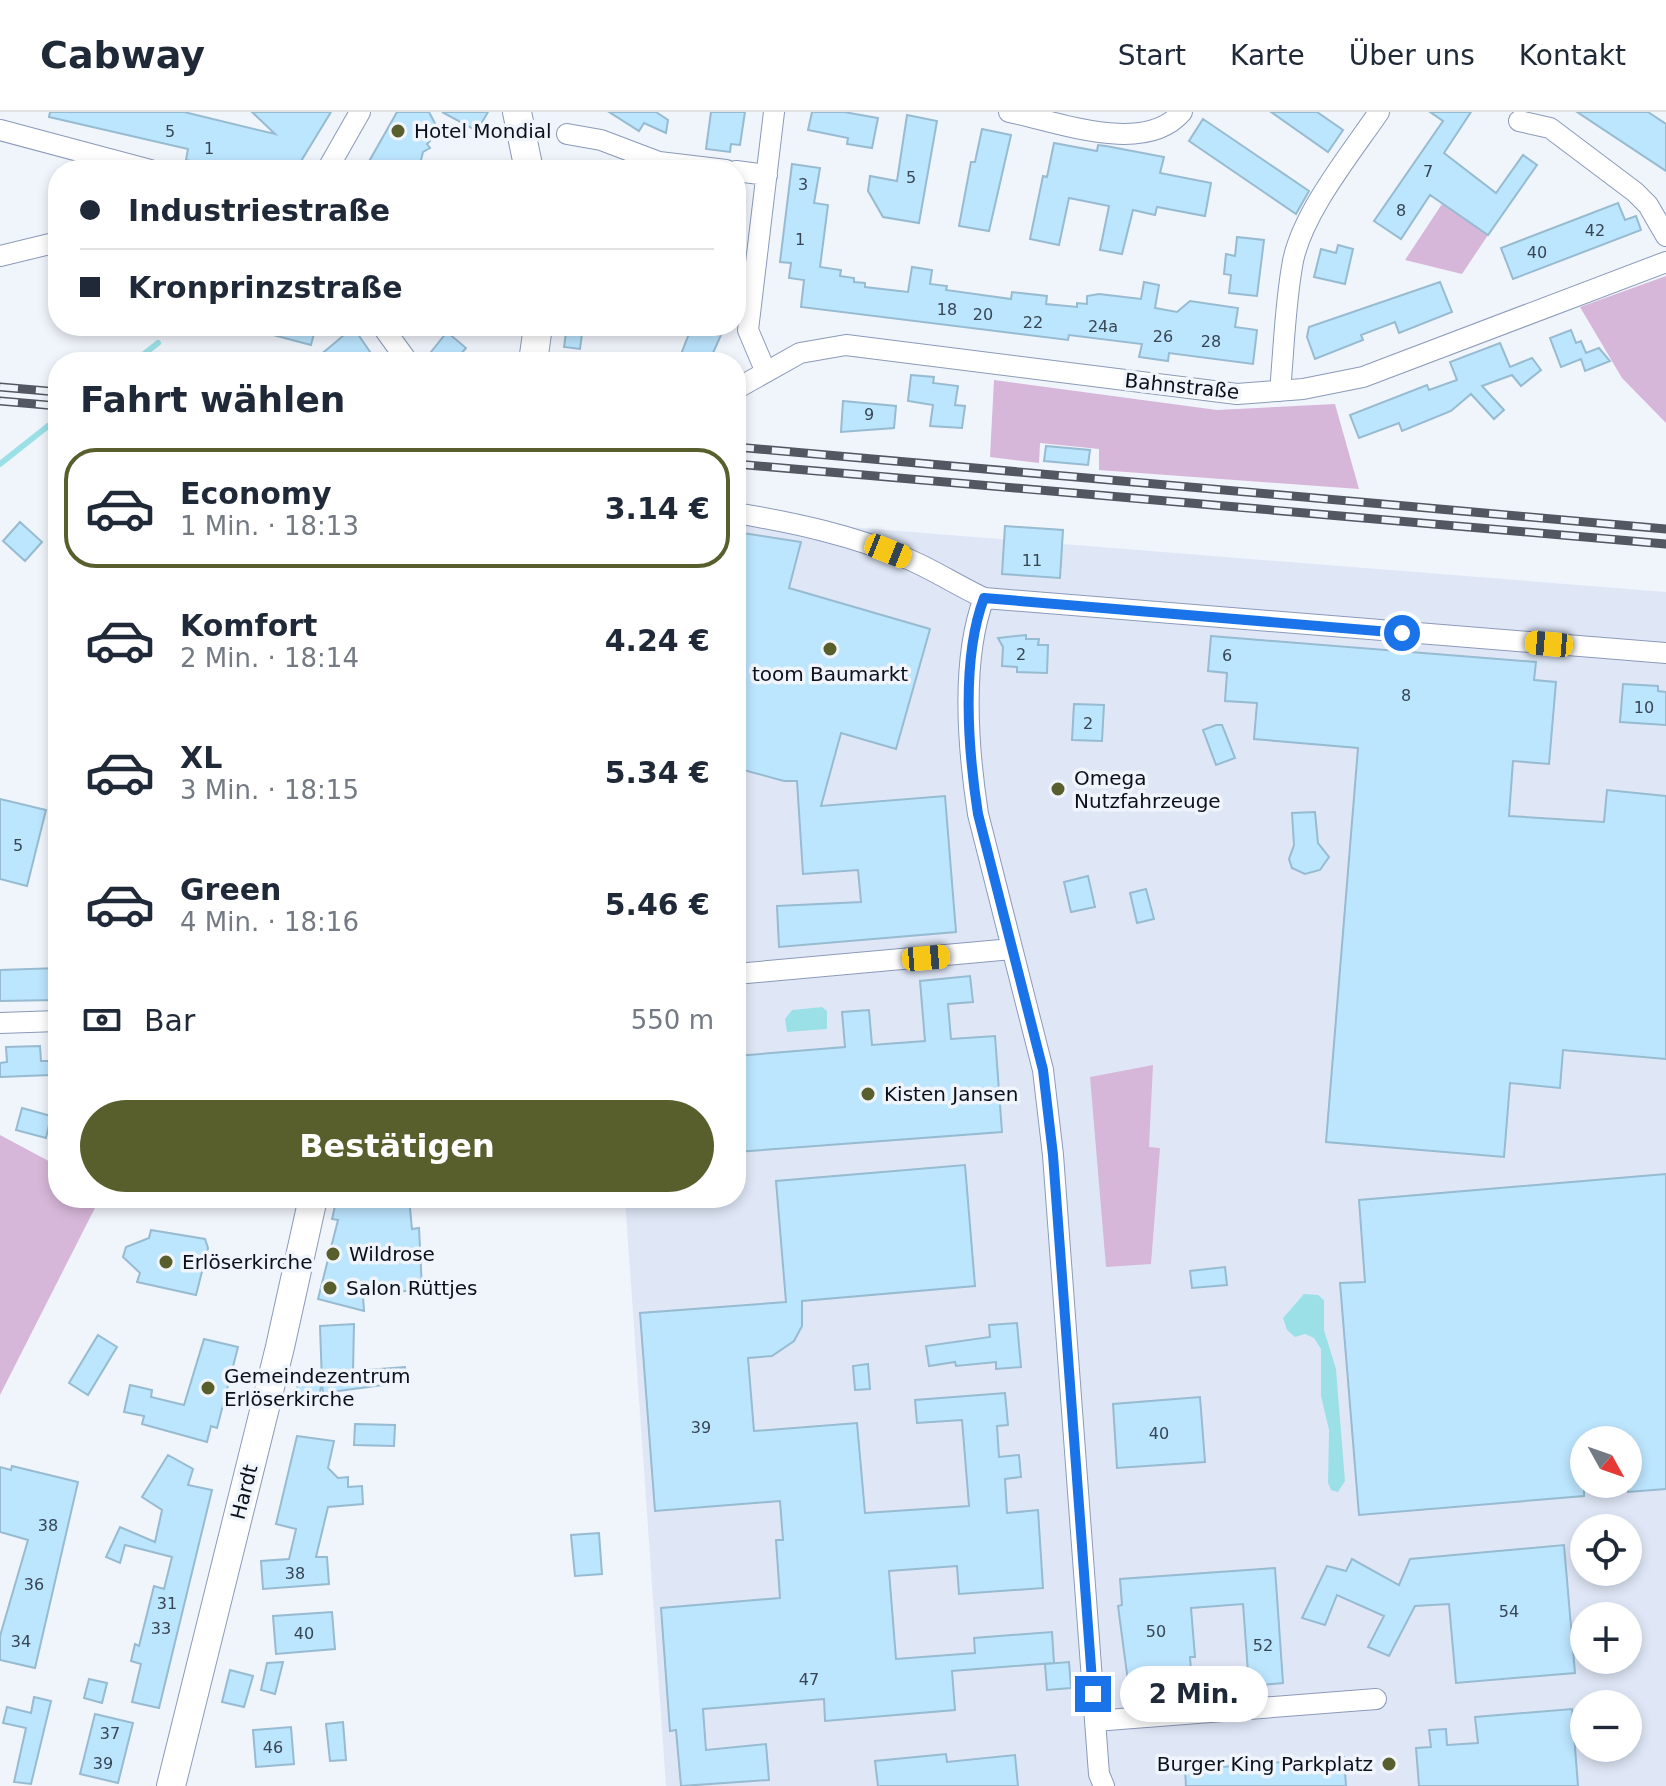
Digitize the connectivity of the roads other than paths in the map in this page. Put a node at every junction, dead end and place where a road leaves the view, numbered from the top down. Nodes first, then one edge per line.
1 (360, 112) edge
2 (517, 112) edge
3 (774, 112) edge
4 (1009, 112) edge
5 (1182, 112) edge
6 (1379, 112) edge
7 (1519, 121) dead end
8 (0, 130) edge
9 (567, 134) dead end
10 (112, 160) edge
11 (333, 160) edge
12 (527, 160) edge
13 (655, 160) edge
14 (746, 172) edge
15 (767, 175) junction
16 (1666, 236) edge
17 (48, 244) edge
18 (0, 256) edge
19 (1666, 262) edge
20 (765, 370) junction
21 (746, 382) edge
22 (1280, 391) junction
23 (746, 515) edge
24 (984, 598) junction
25 (1666, 653) edge
26 (1012, 949) junction
27 (746, 973) edge
28 (48, 1021) edge
29 (0, 1023) edge
30 (311, 1208) edge
31 (1376, 1699) dead end
32 (1095, 1721) junction
33 (1099, 1782) edge
34 (171, 1786) edge

1 - 11 street
2 - 12 main road
3 - 15 street
4 - 5 street
6 - 22 street
7 - 16 street
8 - 10 street
9 - 13 street
14 - 15 street
15 - 20 street
17 - 18 street
19 - 22 street, Bahnstraße
20 - 21 street, Bahnstraße
20 - 22 street, Bahnstraße
23 - 24 street
24 - 25 street
24 - 26 street
26 - 27 street
26 - 32 street
28 - 29 street
30 - 34 main road, Hardt
31 - 32 street
32 - 33 street

